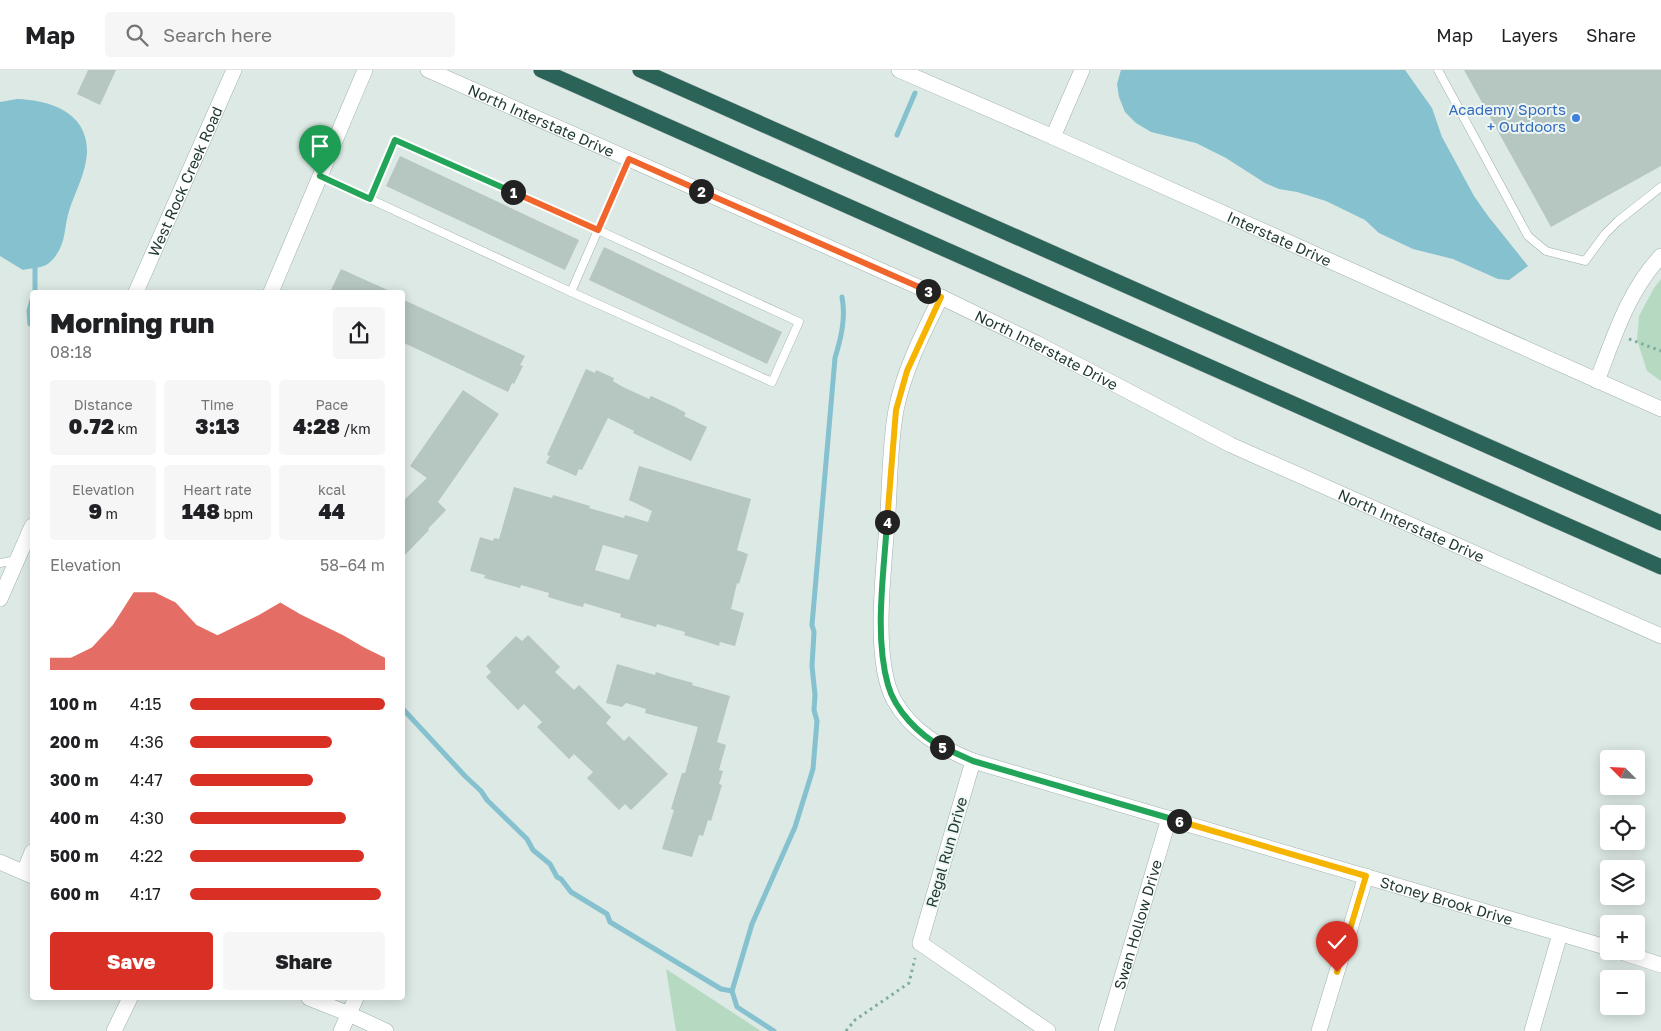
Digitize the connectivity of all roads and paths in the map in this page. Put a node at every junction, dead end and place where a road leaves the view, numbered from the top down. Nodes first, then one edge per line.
1 (365, 70) edge
2 (428, 70) edge
3 (541, 70) edge
4 (640, 70) edge
5 (898, 70) edge
6 (1082, 70) edge
7 (1438, 70) edge
8 (233, 73) edge
9 (1053, 137) junction
10 (629, 159) junction
11 (320, 176) junction
12 (1661, 187) edge
13 (370, 199) junction
14 (598, 230) junction
15 (1661, 256) edge
16 (137, 290) edge
17 (272, 290) edge
18 (571, 292) junction
19 (941, 297) junction
20 (1614, 334) junction
21 (1661, 351) edge
22 (1597, 381) junction
23 (1661, 409) edge
24 (1661, 523) edge
25 (30, 531) edge
26 (17, 560) junction
27 (0, 563) edge
28 (1661, 567) edge
29 (0, 599) edge
30 (1661, 636) edge
31 (973, 761) junction
32 (1169, 818) junction
33 (0, 862) edge
34 (28, 874) edge
35 (1366, 876) junction
36 (1560, 934) junction
37 (920, 943) junction
38 (1600, 945) edge
39 (1645, 960) edge
40 (1661, 965) edge
41 (129, 1000) edge
42 (314, 1000) edge
43 (355, 1000) edge
44 (349, 1014) junction
45 (114, 1031) edge
46 (341, 1031) edge
47 (386, 1031) edge
48 (846, 1031) edge
49 (1048, 1031) edge
50 (1106, 1031) edge
51 (1319, 1031) edge
52 (1532, 1031) edge

1 - 11 street
2 - 10 street, North Interstate Drive
3 - 28 highway
4 - 24 highway
5 - 9 street, Interstate Drive
6 - 9 street
7 - 12 lane
8 - 16 street, West Rock Creek Road
9 - 22 street, Interstate Drive
10 - 14 lane
10 - 19 street, North Interstate Drive
11 - 13 lane
11 - 17 street
13 - 14 lane
13 - 18 lane
14 - 18 lane
14 - 18 lane
15 - 20 street
19 - 30 street, North Interstate Drive
19 - 31 street, Stoney Brook Drive
20 - 21 path
20 - 22 street
22 - 23 street, Interstate Drive
25 - 26 street
26 - 27 lane
26 - 29 street
31 - 32 street, Stoney Brook Drive
31 - 37 street, Regal Run Drive
32 - 35 street, Stoney Brook Drive
32 - 50 street, Swan Hollow Drive
33 - 34 street
35 - 36 street, Stoney Brook Drive
35 - 51 street
36 - 38 street, Stoney Brook Drive
36 - 52 street
37 - 48 path
37 - 49 street
39 - 40 street
41 - 45 street
42 - 44 street
43 - 44 street
44 - 46 street
44 - 47 street

